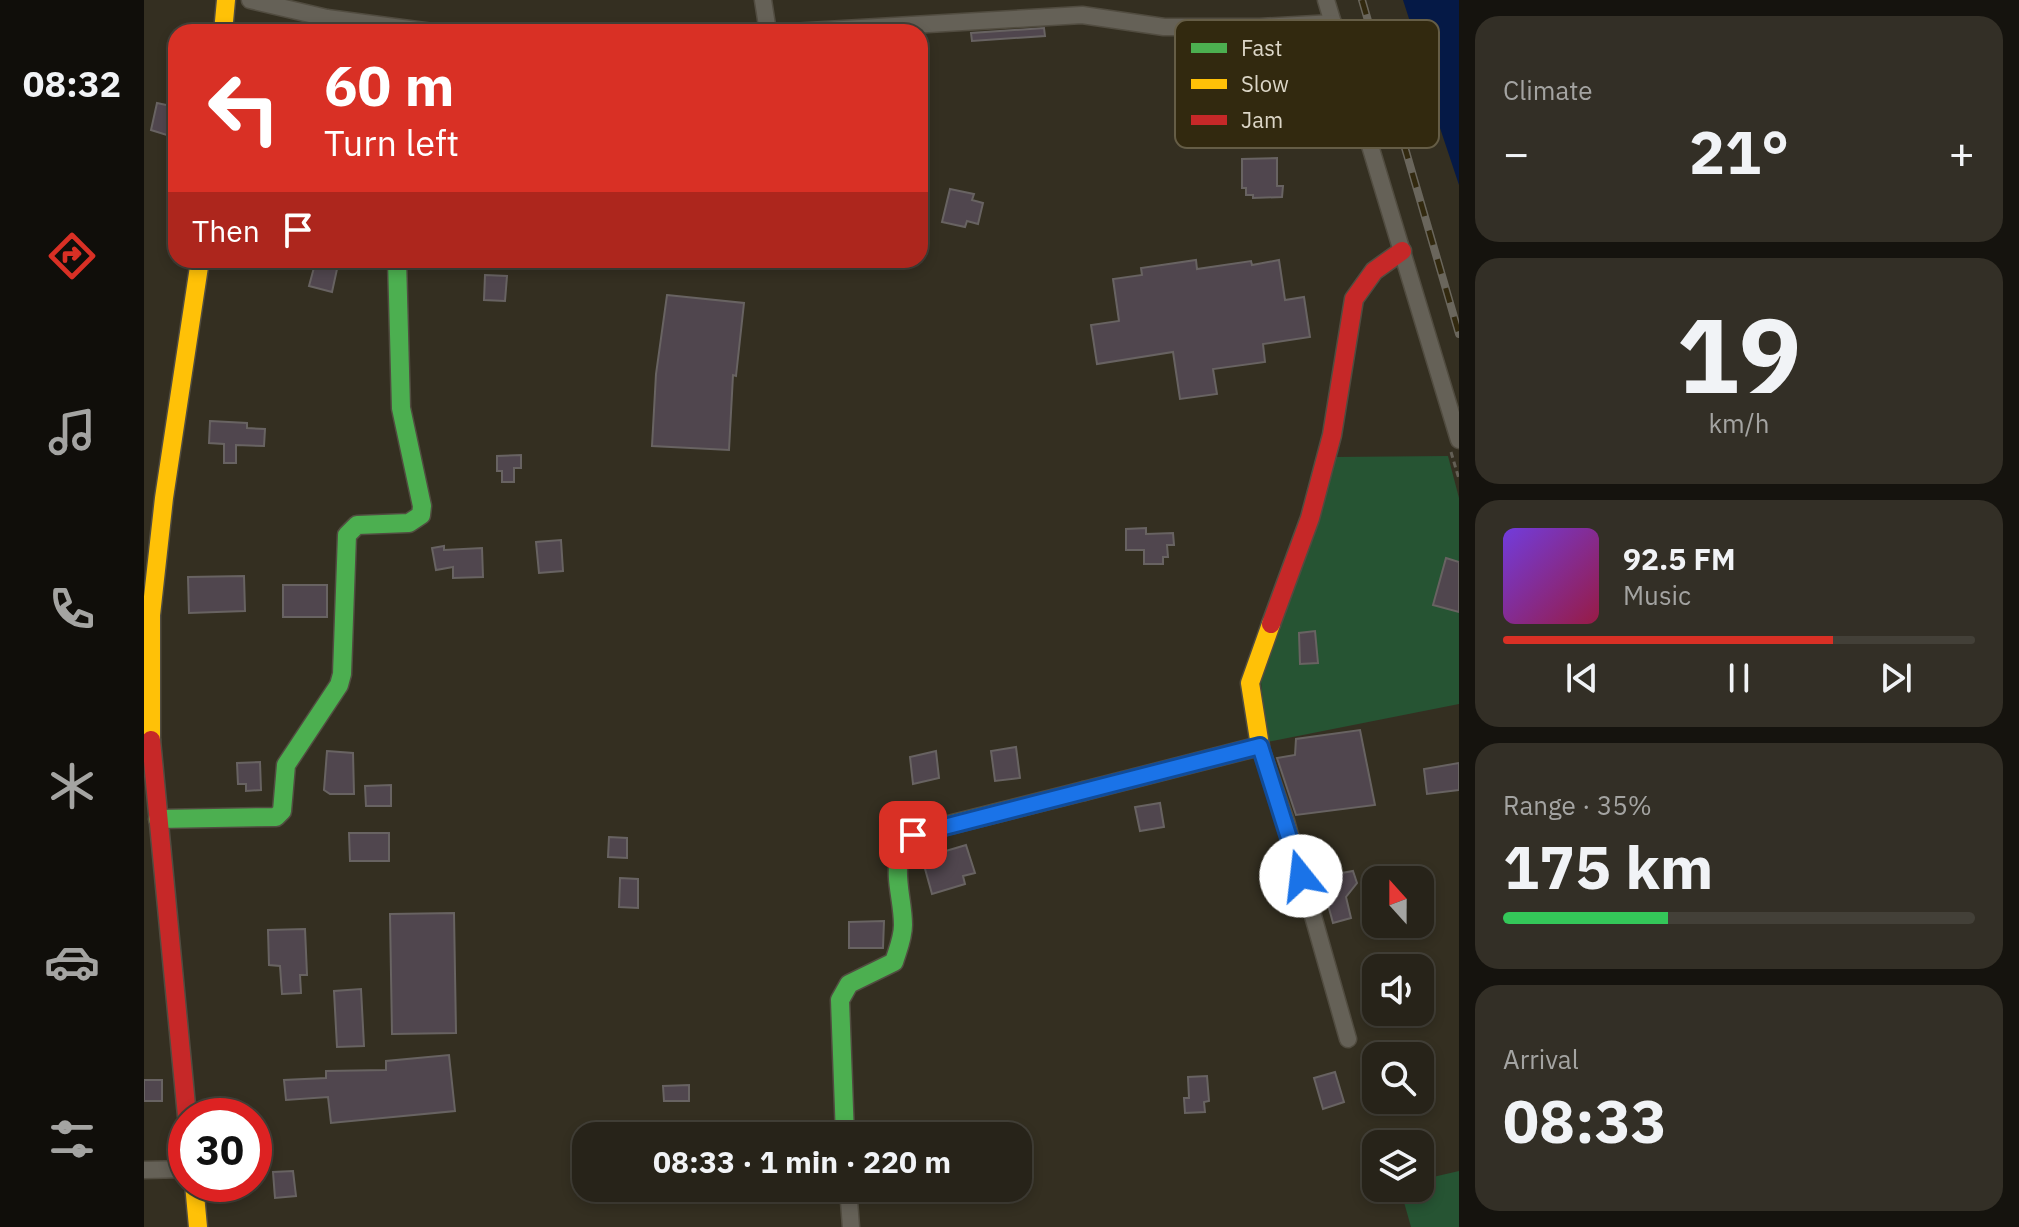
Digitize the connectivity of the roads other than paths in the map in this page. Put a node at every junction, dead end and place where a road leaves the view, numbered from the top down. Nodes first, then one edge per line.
1 (226, 0) edge
2 (250, 0) edge
3 (763, 0) edge
4 (1326, 0) edge
5 (1332, 20) edge
6 (224, 24) edge
7 (364, 24) edge
8 (767, 24) edge
9 (928, 24) edge
10 (1175, 27) edge
11 (1371, 148) edge
12 (1402, 251) junction
13 (199, 268) edge
14 (397, 268) edge
15 (1459, 440) edge
16 (1260, 746) junction
17 (158, 819) junction
18 (1348, 1039) dead end
19 (185, 1098) edge
20 (844, 1122) edge
21 (168, 1169) edge
22 (144, 1170) edge
23 (196, 1202) edge
24 (849, 1202) edge
25 (198, 1227) edge
26 (851, 1227) edge

1 - 6 street
2 - 7 street
3 - 8 street
4 - 5 street
9 - 10 street
11 - 12 street
12 - 15 street
12 - 16 street
13 - 17 street
14 - 17 street
16 - 18 street
16 - 20 street
17 - 19 street
21 - 22 street
23 - 25 street
24 - 26 street

